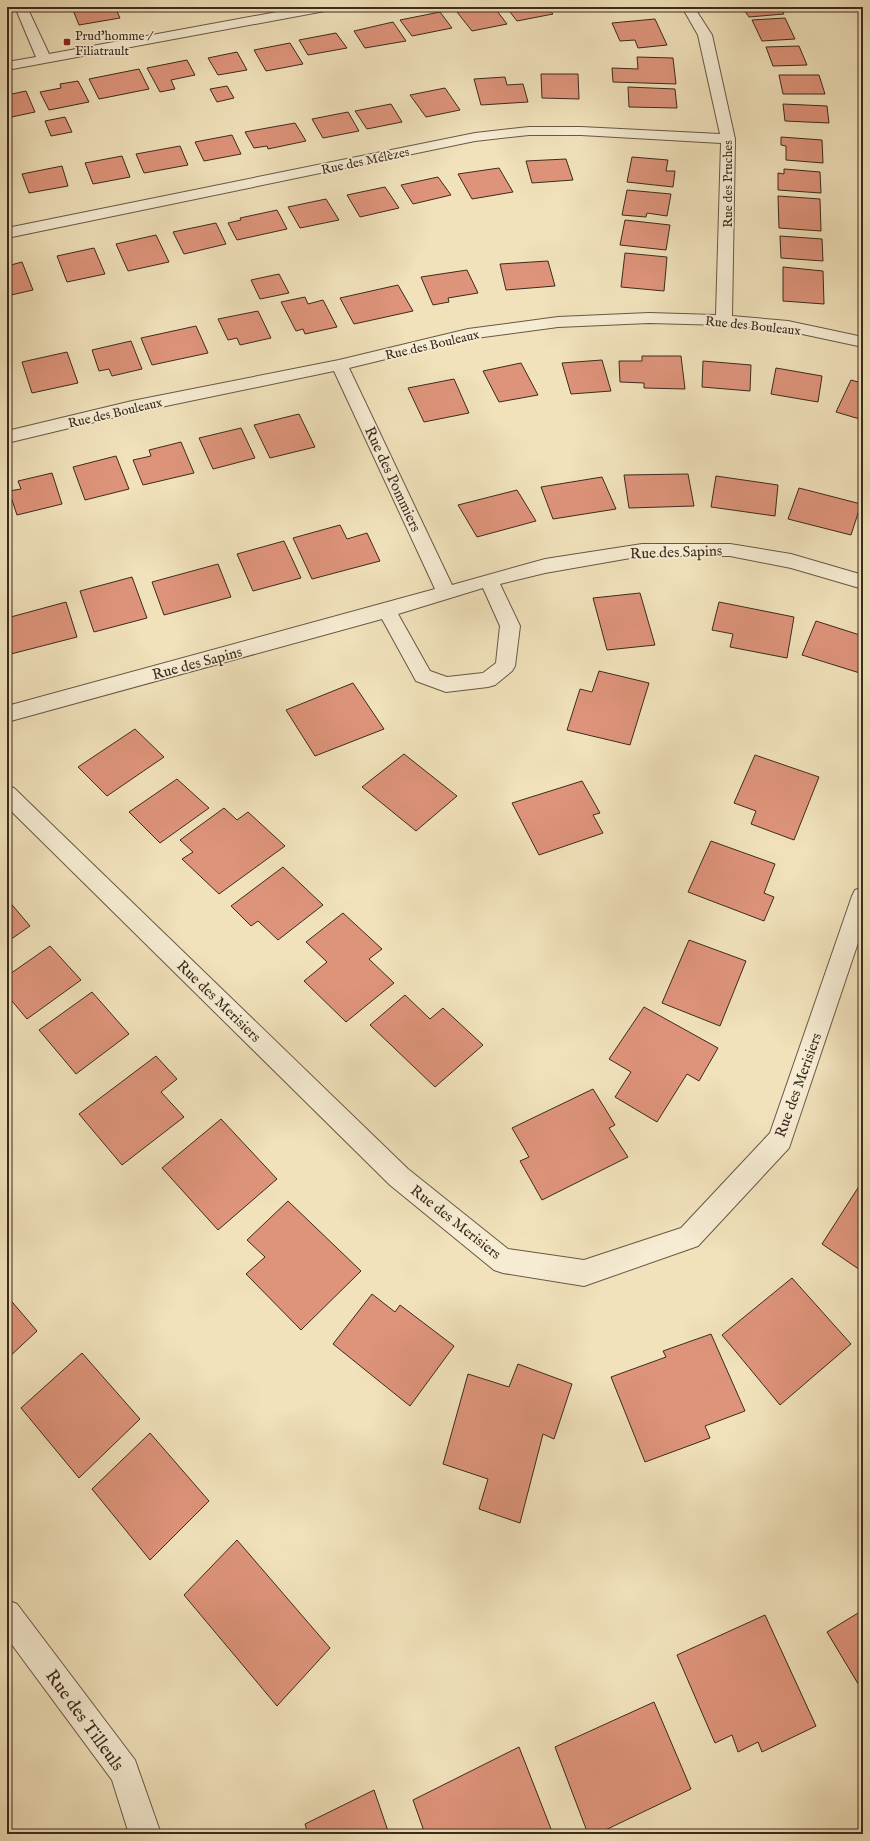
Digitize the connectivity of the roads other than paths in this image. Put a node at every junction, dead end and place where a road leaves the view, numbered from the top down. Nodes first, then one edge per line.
1 (21, 7) edge
2 (325, 7) edge
3 (688, 7) edge
4 (44, 59) junction
5 (7, 66) edge
6 (728, 139) junction
7 (7, 233) edge
8 (724, 320) junction
9 (863, 342) edge
10 (340, 365) junction
11 (7, 437) edge
12 (489, 580) junction
13 (863, 582) edge
14 (446, 592) junction
15 (387, 611) junction
16 (7, 714) edge
17 (7, 794) edge
18 (863, 896) edge
19 (7, 1614) edge
20 (145, 1834) edge

1 - 4 street
2 - 4 street
3 - 6 street, Rue des Pruches
4 - 5 street
6 - 7 street, Rue des Mélèzes
6 - 8 street, Rue des Pruches
8 - 9 street, Rue des Bouleaux
8 - 10 street, Rue des Bouleaux
10 - 11 street, Rue des Bouleaux
10 - 14 street, Rue des Pommiers
12 - 13 street, Rue des Sapins
12 - 14 street, Rue des Sapins
12 - 15 street
14 - 15 street, Rue des Sapins
15 - 16 street, Rue des Sapins
17 - 18 street, Rue des Merisiers
19 - 20 street, Rue des Tilleuls

